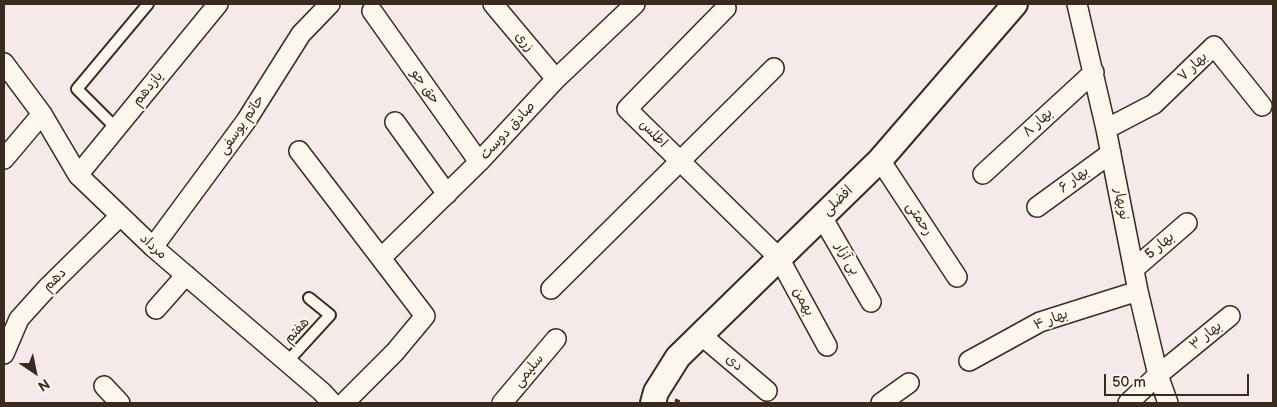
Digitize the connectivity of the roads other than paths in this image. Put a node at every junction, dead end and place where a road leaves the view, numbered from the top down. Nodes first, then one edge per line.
1 (148, 4) edge
2 (218, 4) edge
3 (330, 4) edge
4 (493, 4) edge
5 (635, 4) edge
6 (1015, 4) edge
7 (1076, 4) edge
8 (726, 8) dead end
9 (372, 11) dead end
10 (774, 68) dead end
11 (6, 71) edge
12 (1094, 72) junction
13 (556, 79) junction
14 (1262, 106) dead end
15 (42, 114) junction
16 (395, 122) dead end
17 (116, 128) junction
18 (1106, 129) junction
19 (298, 151) dead end
20 (1111, 153) junction
21 (4, 159) edge
22 (679, 160) junction
23 (880, 160) junction
24 (479, 162) junction
25 (983, 174) dead end
26 (78, 175) junction
27 (446, 194) junction
28 (1038, 207) dead end
29 (120, 216) junction
30 (822, 217) junction
31 (1187, 223) dead end
32 (153, 248) junction
33 (381, 258) junction
34 (779, 258) junction
35 (1134, 268) junction
36 (186, 275) junction
37 (957, 278) dead end
38 (551, 289) dead end
39 (1138, 291) junction
40 (309, 298) dead end
41 (871, 302) dead end
42 (156, 310) dead end
43 (1230, 316) dead end
44 (701, 335) junction
45 (556, 339) dead end
46 (826, 346) dead end
47 (4, 354) edge
48 (287, 362) junction
49 (968, 362) dead end
50 (1158, 375) junction
51 (909, 383) dead end
52 (104, 386) dead end
53 (767, 391) dead end
54 (654, 397) edge
55 (321, 400) edge
56 (120, 403) edge
57 (344, 403) edge
58 (502, 403) edge
59 (881, 403) edge
60 (1128, 403) edge
61 (1168, 403) edge

1 - 17 lane
2 - 17 street, یازدهم
3 - 32 street, حاتم یوسفی
4 - 13 street, زری
5 - 13 street, صادق دوست
6 - 23 street, افضلی
7 - 12 street, نوبهار
8 - 22 street, اطلس
9 - 24 street, حق جو
10 - 22 street
11 - 15 street, مرداد
12 - 18 street, نوبهار
12 - 25 street, بهار ۸
13 - 24 street, صادق دوست
14 - 18 street, بهار ۷
15 - 21 street
15 - 26 street, مرداد
16 - 27 street
17 - 26 street, یازدهم
18 - 20 street, نوبهار
19 - 33 street
20 - 28 street, بهار ۶
20 - 35 street, نوبهار
22 - 34 street, اطلس
22 - 38 street
23 - 30 street, افضلی
23 - 37 street, رحمتی
24 - 27 street, صادق دوست
26 - 29 street, مرداد
27 - 33 street, صادق دوست
29 - 32 street, مرداد
29 - 47 street, دهم
30 - 34 street, افضلی
30 - 41 street, بی آزار
31 - 35 street, بهار 5
32 - 36 street, مرداد
33 - 57 street
34 - 44 street, افضلی
34 - 46 street, بهمن
35 - 39 street, نوبهار
36 - 42 street
36 - 48 street, مرداد
39 - 49 street, بهار ۴
39 - 50 street, نوبهار
40 - 48 lane, هفتم
43 - 50 street, بهار ۳
44 - 53 street, دی
44 - 54 street, افضلی
45 - 58 street, سلیمی
48 - 55 street, مرداد
50 - 60 street, بهار ۳
50 - 61 street, نوبهار
51 - 59 street
52 - 56 street

